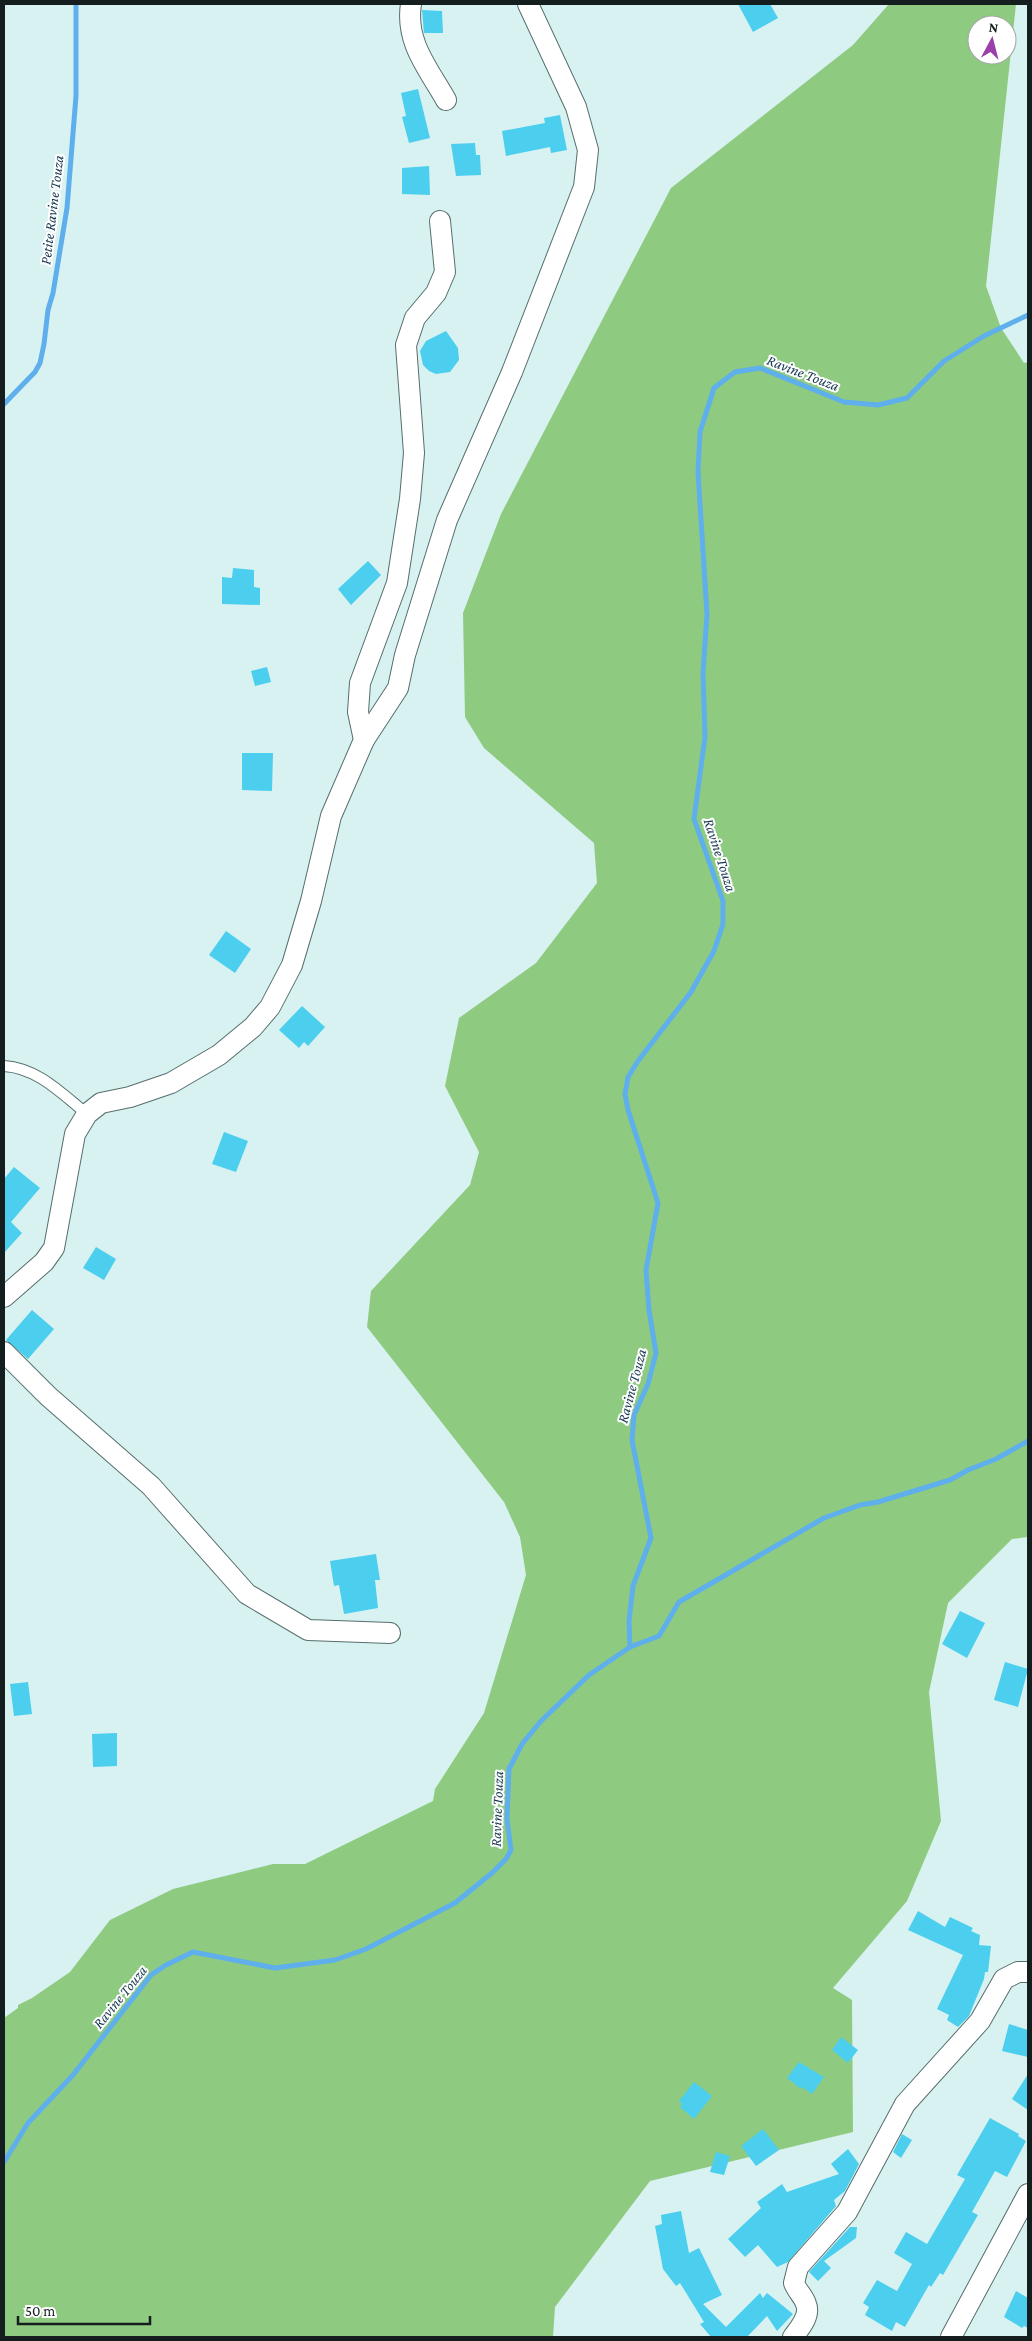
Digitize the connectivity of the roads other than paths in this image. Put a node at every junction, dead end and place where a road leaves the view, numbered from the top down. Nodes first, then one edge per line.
1 (411, 4) edge
2 (528, 4) edge
3 (446, 100) dead end
4 (440, 221) dead end
5 (364, 740) junction
6 (4, 1066) edge
7 (86, 1114) junction
8 (4, 1298) edge
9 (4, 1352) edge
10 (390, 1633) dead end
11 (1028, 1972) edge
12 (1028, 2194) edge
13 (793, 2337) edge
14 (951, 2337) edge

1 - 3 street
2 - 5 street
4 - 5 street
5 - 7 street
6 - 7 lane
7 - 8 street
9 - 10 street
11 - 13 street
12 - 14 street

